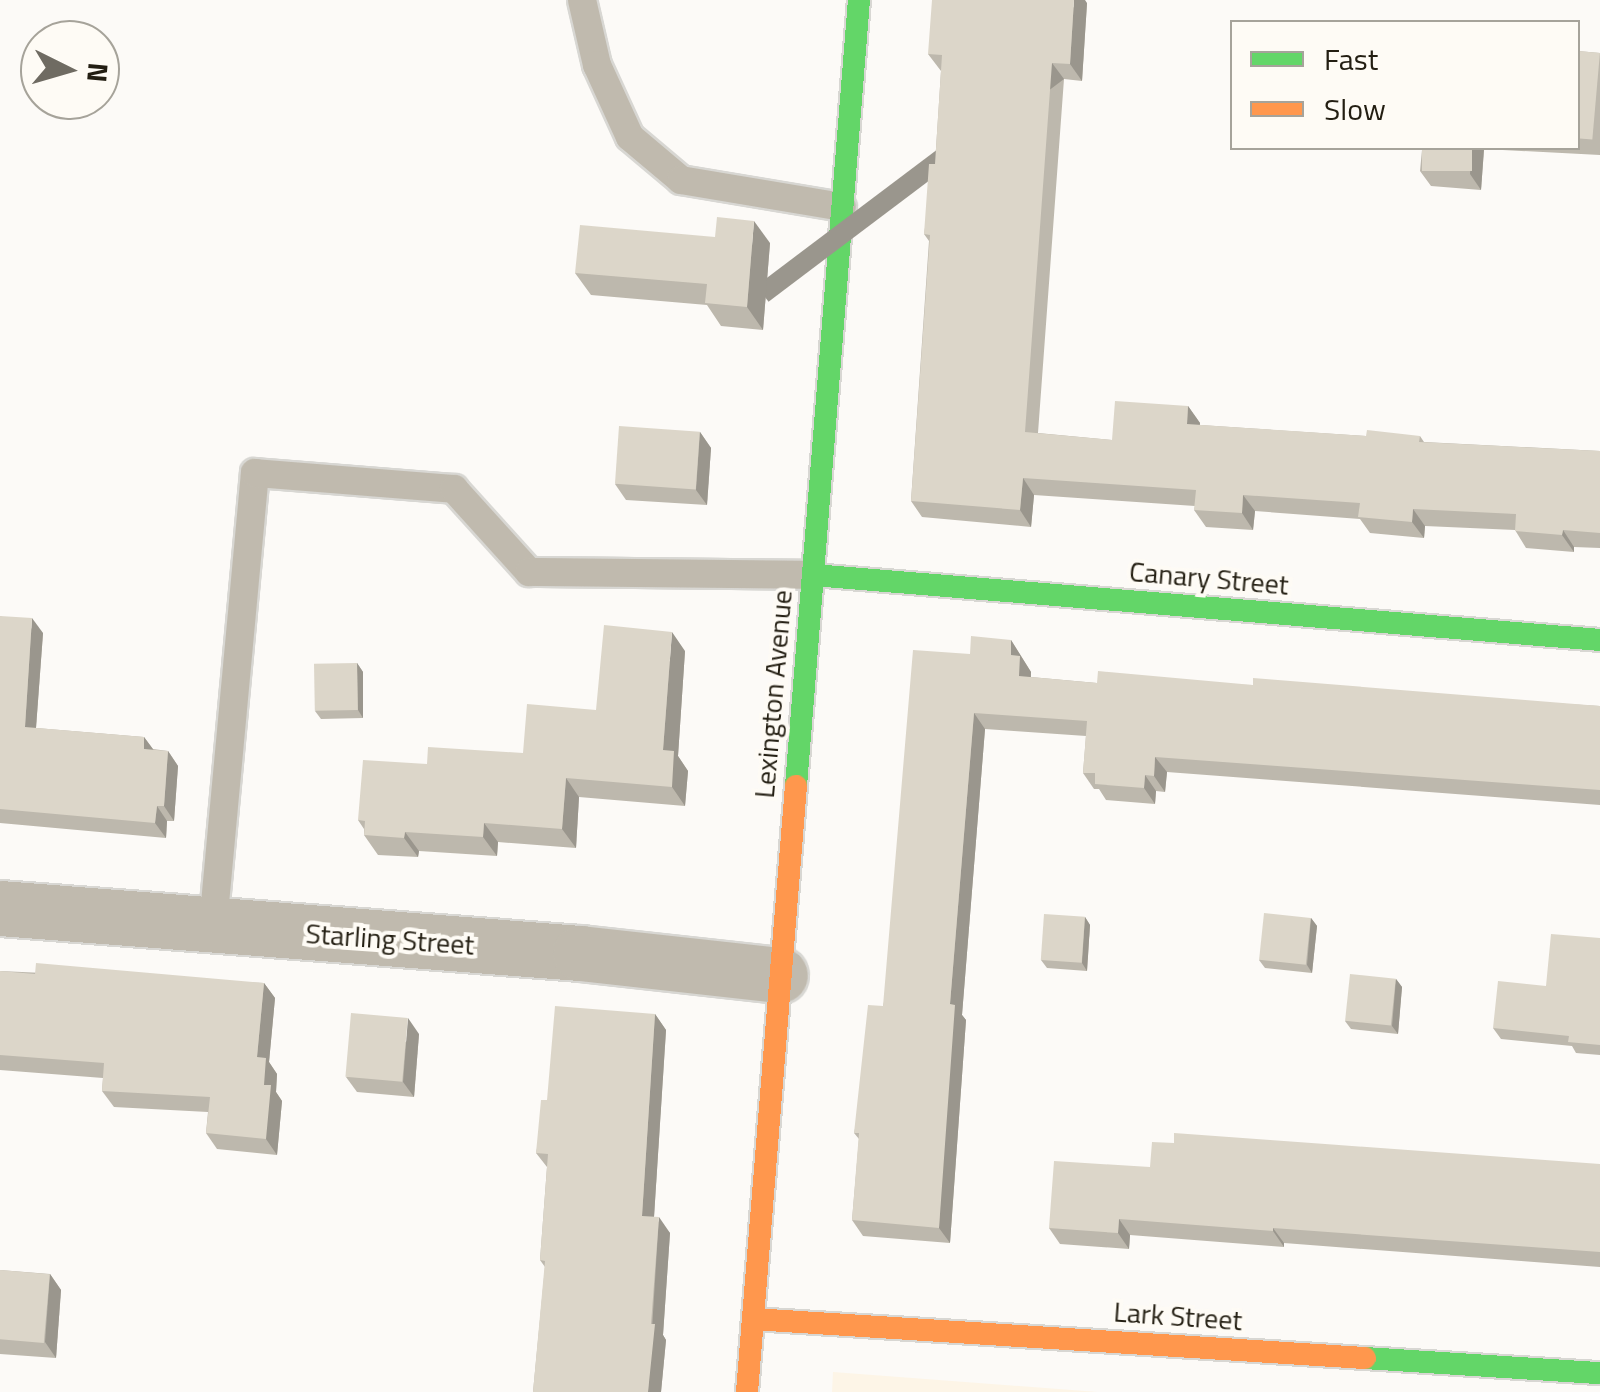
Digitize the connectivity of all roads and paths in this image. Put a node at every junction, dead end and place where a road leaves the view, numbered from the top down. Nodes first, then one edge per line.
1 (582, 0) edge
2 (859, 0) edge
3 (842, 207) junction
4 (813, 575) junction
5 (1600, 640) edge
6 (0, 908) edge
7 (213, 925) junction
8 (780, 975) junction
9 (753, 1320) junction
10 (1600, 1373) edge
11 (747, 1392) edge

1 - 3 lane
2 - 3 street, Lexington Avenue
3 - 4 street, Lexington Avenue
4 - 5 street, Canary Street
4 - 7 lane
4 - 8 street, Lexington Avenue
6 - 7 street, Starling Street
7 - 8 street, Starling Street
8 - 9 street, Lexington Avenue
9 - 10 street, Lark Street
9 - 11 street, Lexington Avenue

